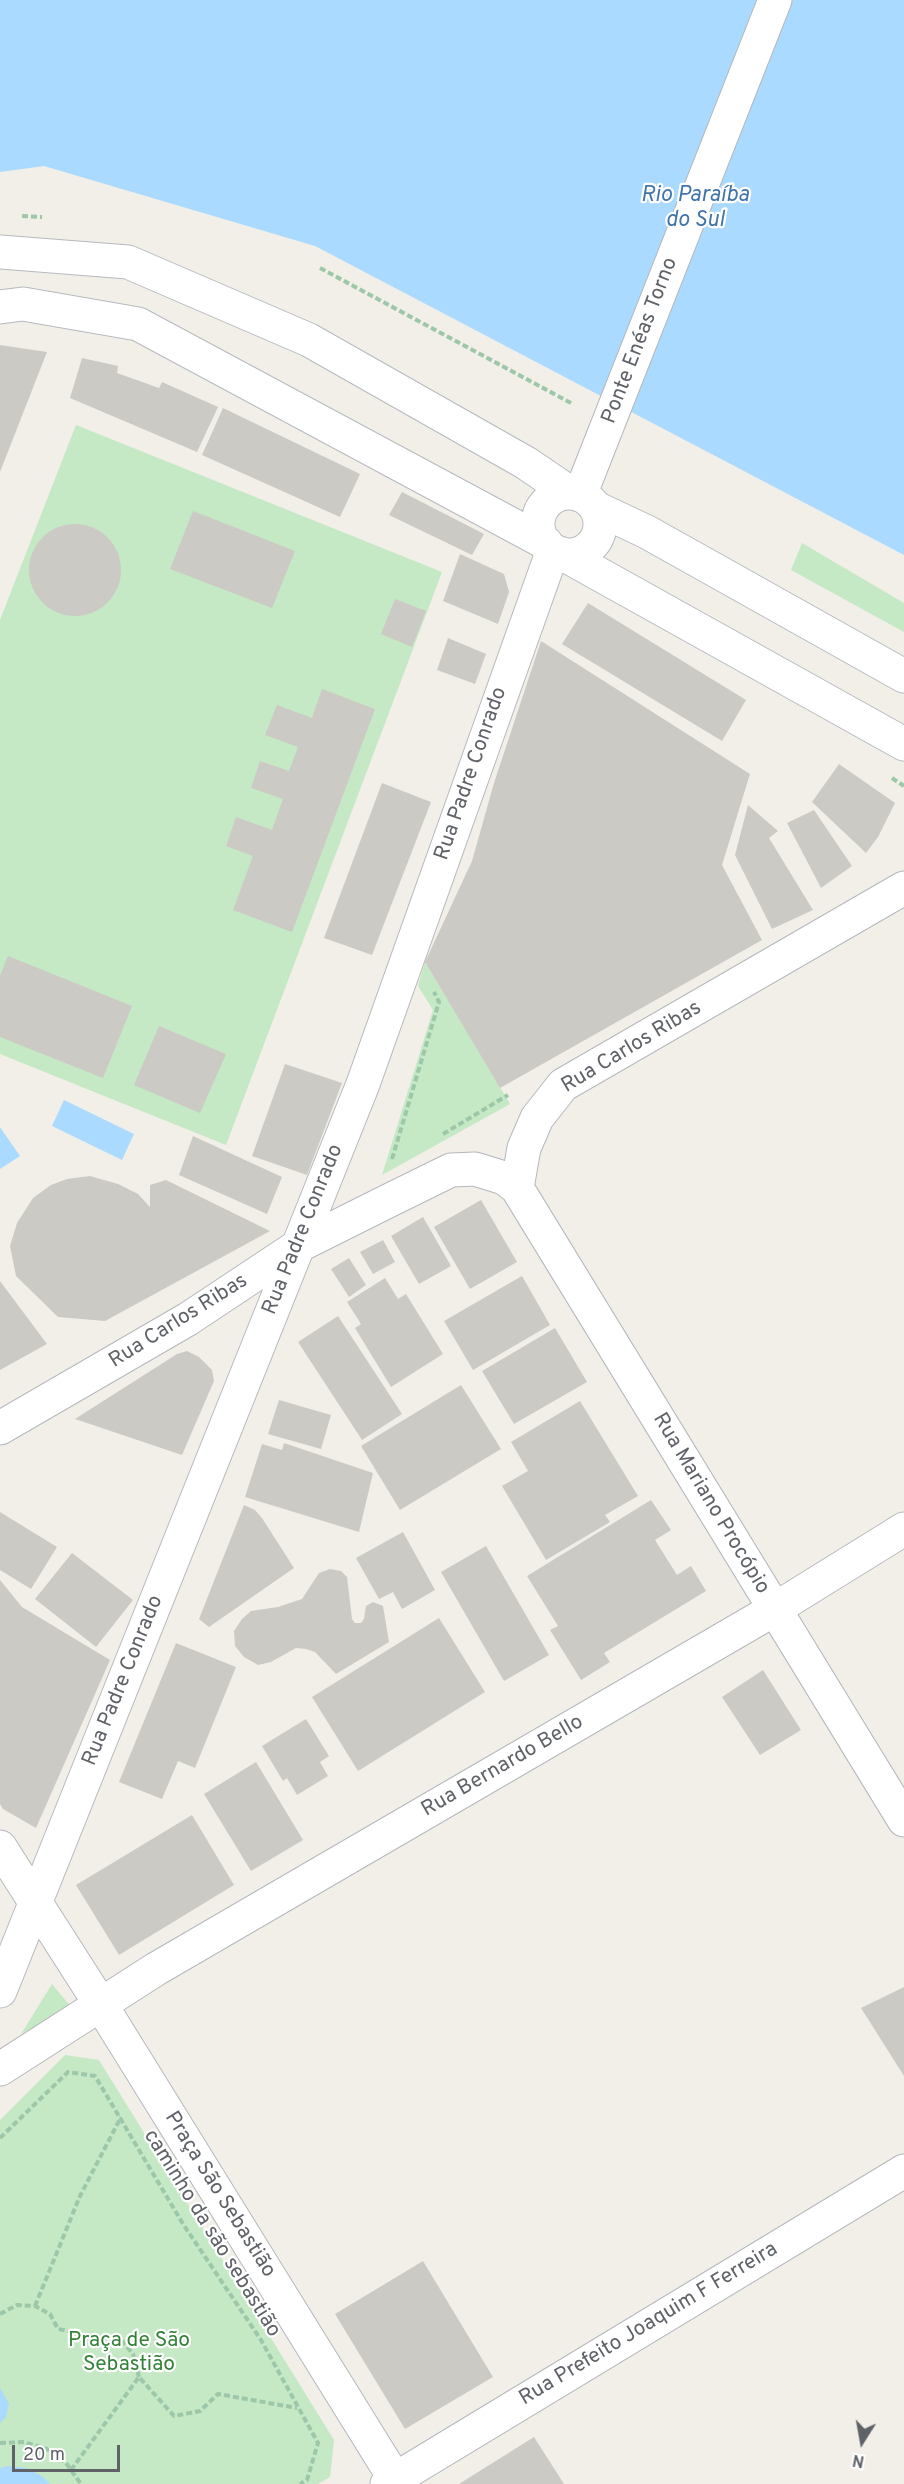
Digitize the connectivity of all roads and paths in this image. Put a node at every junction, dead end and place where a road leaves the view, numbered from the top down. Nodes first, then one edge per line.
1 (775, 0) edge
2 (0, 252) edge
3 (320, 268) dead end
4 (0, 308) edge
5 (571, 403) dead end
6 (582, 498) junction
7 (554, 549) junction
8 (904, 676) edge
9 (904, 744) edge
10 (886, 775) dead end
11 (904, 786) edge
12 (904, 888) edge
13 (430, 984) dead end
14 (509, 1094) dead end
15 (434, 1139) dead end
16 (398, 1160) dead end
17 (517, 1188) junction
18 (298, 1246) junction
19 (0, 1428) edge
20 (904, 1528) edge
21 (775, 1610) junction
22 (904, 1820) edge
23 (0, 1847) edge
24 (36, 1902) junction
25 (0, 1991) edge
26 (102, 2005) junction
27 (0, 2069) edge
28 (121, 2117) junction
29 (0, 2138) edge
30 (904, 2171) edge
31 (35, 2306) junction
32 (0, 2314) edge
33 (139, 2377) junction
34 (297, 2408) junction
35 (0, 2443) edge
36 (71, 2470) junction
37 (393, 2482) edge
38 (81, 2484) edge
39 (300, 2484) edge

1 - 6 street, Ponte Enéas Torno
2 - 6 street
3 - 5 path
4 - 7 street
6 - 7 street
6 - 7 street
6 - 8 street
7 - 9 street
7 - 18 street, Rua Padre Conrado
10 - 11 path
12 - 17 street, Rua Carlos Ribas
13 - 16 path
14 - 15 path
17 - 18 street, Rua Carlos Ribas
17 - 21 street, Rua Mariano Procópio
18 - 19 street, Rua Carlos Ribas
18 - 24 street, Rua Padre Conrado
20 - 21 street, Rua Bernardo Bello
21 - 22 street, Rua Mariano Procópio
21 - 26 street, Rua Bernardo Bello
23 - 24 street, Praça São Sebastião
24 - 25 street, Rua Padre Conrado
24 - 26 street, Praça São Sebastião
26 - 27 street
26 - 37 street, Praça São Sebastião
28 - 29 path, caminho da são sebastião
28 - 31 path
28 - 34 path, caminho da são sebastião
30 - 37 street, Rua Prefeito Joaquim F Ferreira
31 - 32 path
31 - 33 path
33 - 34 path
33 - 36 path
34 - 39 path, caminho da são sebastião
35 - 36 path
36 - 38 path

